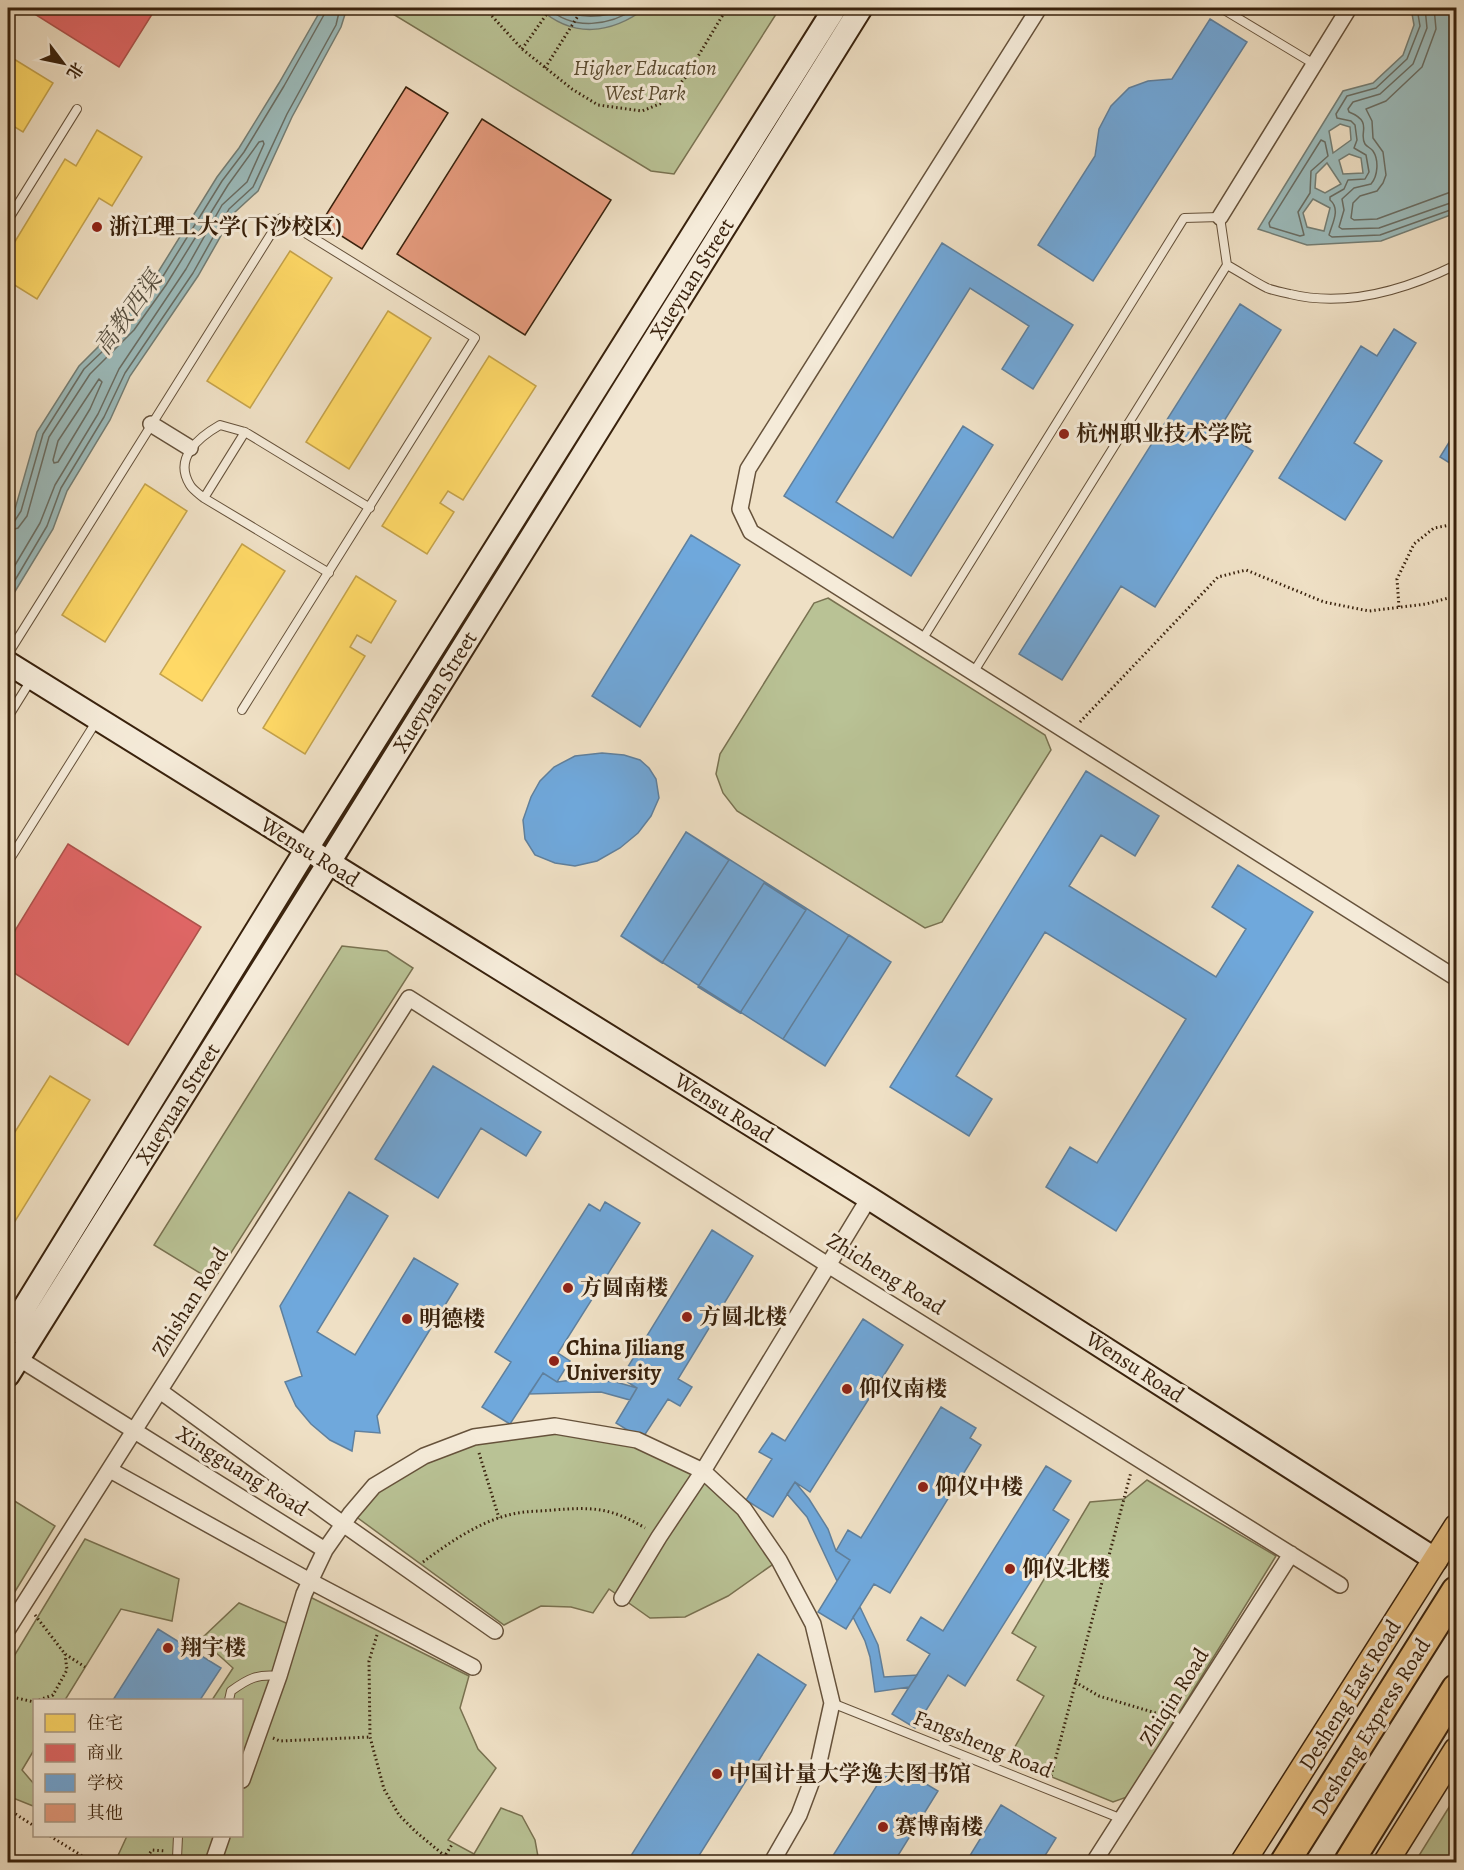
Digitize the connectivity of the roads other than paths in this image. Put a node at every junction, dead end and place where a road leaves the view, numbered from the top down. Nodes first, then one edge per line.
1 (836, 8) edge
2 (861, 8) edge
3 (1039, 8) edge
4 (1221, 8) edge
5 (1349, 8) edge
6 (1314, 64) junction
7 (77, 109) dead end
8 (1220, 217) junction
9 (8, 220) edge
10 (1227, 265) junction
11 (1456, 265) edge
12 (151, 424) junction
13 (244, 432) junction
14 (190, 448) junction
15 (204, 498) junction
16 (370, 508) junction
17 (329, 573) junction
18 (922, 640) junction
19 (8, 654) edge
20 (8, 663) edge
21 (973, 672) junction
22 (32, 679) junction
23 (242, 710) dead end
24 (8, 717) edge
25 (98, 720) junction
26 (306, 850) junction
27 (8, 862) edge
28 (328, 864) junction
29 (1456, 978) edge
30 (410, 998) joint
31 (869, 1198) junction
32 (828, 1264) junction
33 (11, 1354) edge
34 (160, 1391) junction
35 (135, 1431) junction
36 (110, 1470) junction
37 (703, 1471) junction
38 (343, 1524) junction
39 (1456, 1527) edge
40 (325, 1550) junction
41 (1291, 1554) junction
42 (1436, 1560) junction
43 (310, 1581) junction
44 (1340, 1585) dead end
45 (1456, 1591) edge
46 (622, 1598) dead end
47 (8, 1629) edge
48 (495, 1631) dead end
49 (473, 1667) dead end
50 (279, 1676) junction
51 (1456, 1689) edge
52 (229, 1699) edge
53 (832, 1703) junction
54 (1456, 1750) edge
55 (243, 1777) edge
56 (1122, 1819) junction
57 (1266, 1827) junction
58 (178, 1837) edge
59 (222, 1837) edge
60 (179, 1863) edge
61 (213, 1863) edge
62 (772, 1863) edge
63 (1094, 1863) edge
64 (1243, 1863) edge
65 (1249, 1863) edge
66 (1285, 1863) edge
67 (1349, 1863) edge
68 (1386, 1863) edge

1 - 26 main road, Xueyuan Street
2 - 28 main road, Xueyuan Street
3 - 18 street
4 - 6 lane
5 - 6 street
6 - 8 street
7 - 9 lane
8 - 10 lane
8 - 18 lane
10 - 11 lane
10 - 21 lane
12 - 14 street
12 - 16 lane
12 - 19 lane
13 - 14 lane
13 - 15 lane
13 - 16 lane
14 - 15 lane
15 - 17 lane
16 - 17 lane
17 - 23 lane
18 - 21 street
20 - 22 main road, Wensu Road
21 - 29 street
22 - 24 lane
22 - 25 main road, Wensu Road
25 - 26 main road, Wensu Road
25 - 27 lane
26 - 28 main road, Wensu Road
26 - 33 main road, Xueyuan Street
28 - 31 main road, Wensu Road
28 - 33 main road, Xueyuan Street
30 - 32 street, Zhicheng Road
30 - 34 street, Zhishan Road
31 - 32 street
31 - 42 main road, Wensu Road
32 - 37 street
32 - 41 street, Zhicheng Road
33 - 35 street, Xingguang Road
34 - 35 street, Zhishan Road
34 - 38 street
35 - 36 street, Zhishan Road
35 - 40 street, Xingguang Road
36 - 43 street
36 - 47 street, Zhishan Road
37 - 38 street
37 - 46 street
37 - 53 street
38 - 40 street
38 - 48 street
39 - 42 main road, Desheng East Road
40 - 43 street
41 - 44 street, Zhicheng Road
41 - 56 street, Zhiqin Road
42 - 57 main road, Desheng East Road
43 - 49 street
43 - 50 street
45 - 66 highway, Desheng Express Road
50 - 52 lane
50 - 55 street
51 - 67 highway
53 - 56 lane, Fangsheng Road
53 - 62 street
54 - 68 main road
56 - 63 street, Zhiqin Road
57 - 64 main road, Desheng East Road
57 - 65 main road
58 - 60 lane
59 - 61 street

